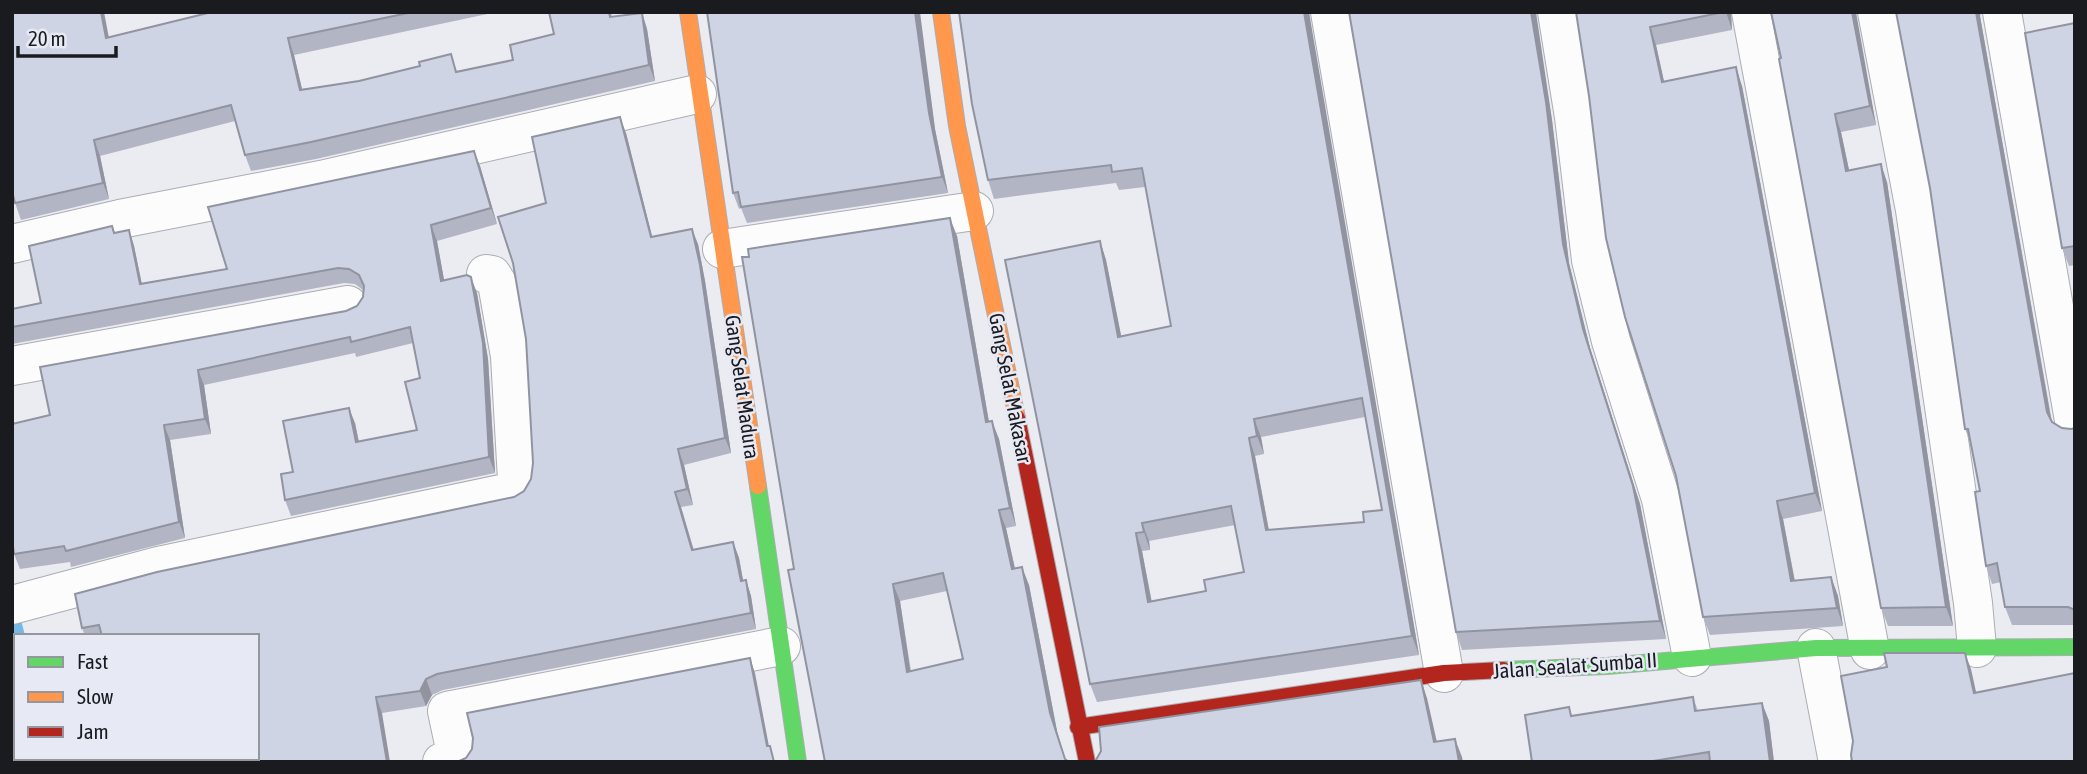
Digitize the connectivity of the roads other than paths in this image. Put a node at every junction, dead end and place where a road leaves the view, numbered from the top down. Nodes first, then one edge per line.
1 (688, 12) edge
2 (941, 12) edge
3 (1330, 12) edge
4 (1557, 12) edge
5 (1751, 12) edge
6 (1877, 12) edge
7 (2002, 12) edge
8 (698, 94) junction
9 (974, 211) junction
10 (12, 244) edge
11 (722, 249) junction
12 (486, 274) dead end
13 (348, 305) dead end
14 (12, 366) edge
15 (2075, 426) edge
16 (24, 600) edge
17 (780, 646) junction
18 (2075, 647) edge
19 (1816, 648) junction
20 (1977, 648) junction
21 (1870, 650) junction
22 (1692, 657) junction
23 (1444, 673) junction
24 (1078, 727) junction
25 (442, 762) edge
26 (798, 762) edge
27 (1087, 762) edge
28 (1838, 762) edge

1 - 8 street, Gang Selat Madura
2 - 9 street, Gang Selat Makasar
3 - 23 street
4 - 22 street
5 - 21 street
6 - 20 street
7 - 15 street
8 - 10 street
8 - 11 street, Gang Selat Madura
9 - 11 street
9 - 24 street, Gang Selat Makasar
11 - 17 street, Gang Selat Madura
12 - 16 street
13 - 14 street
17 - 25 street
17 - 26 street, Gang Selat Madura
18 - 20 street, Jalan Sealat Sumba II
19 - 21 street, Jalan Sealat Sumba II
19 - 22 street, Jalan Sealat Sumba II
19 - 28 street
20 - 21 street, Jalan Sealat Sumba II
22 - 23 street, Jalan Sealat Sumba II
23 - 24 street, Jalan Sealat Sumba II
24 - 27 street, Gang Selat Makasar

